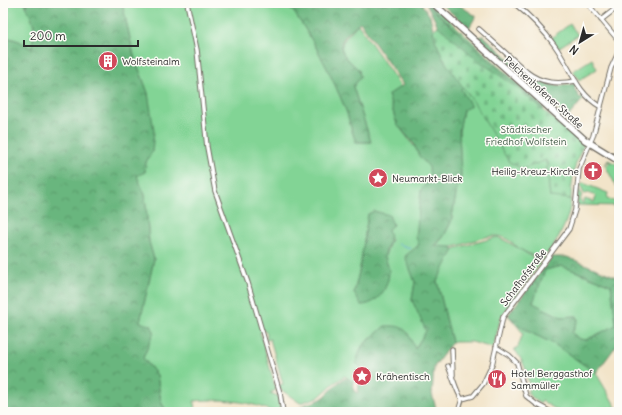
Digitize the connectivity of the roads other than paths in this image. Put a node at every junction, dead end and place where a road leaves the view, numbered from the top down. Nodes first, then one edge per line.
1 (188, 3) edge
2 (432, 3) edge
3 (514, 3) edge
4 (587, 3) edge
5 (619, 6) edge
6 (601, 20) junction
7 (479, 29) dead end
8 (619, 41) edge
9 (619, 51) edge
10 (576, 81) junction
11 (601, 107) junction
12 (590, 144) junction
13 (619, 160) edge
14 (496, 347) junction
15 (452, 349) dead end
16 (448, 366) dead end
17 (453, 375) junction
18 (462, 399) junction
19 (283, 412) edge
20 (458, 412) edge
21 (551, 412) edge

1 - 19 street
2 - 12 main road, Pelchenhofener Straße
3 - 10 street
4 - 6 street
5 - 6 street
6 - 8 street
7 - 10 street
9 - 11 street, Schafhofstraße
10 - 11 street
11 - 12 street, Schafhofstraße
12 - 13 main road, Pelchenhofener Straße
12 - 14 street, Schafhofstraße
14 - 18 street, Schafhofstraße
14 - 21 street
15 - 17 street
16 - 17 street
17 - 18 street
18 - 20 street

